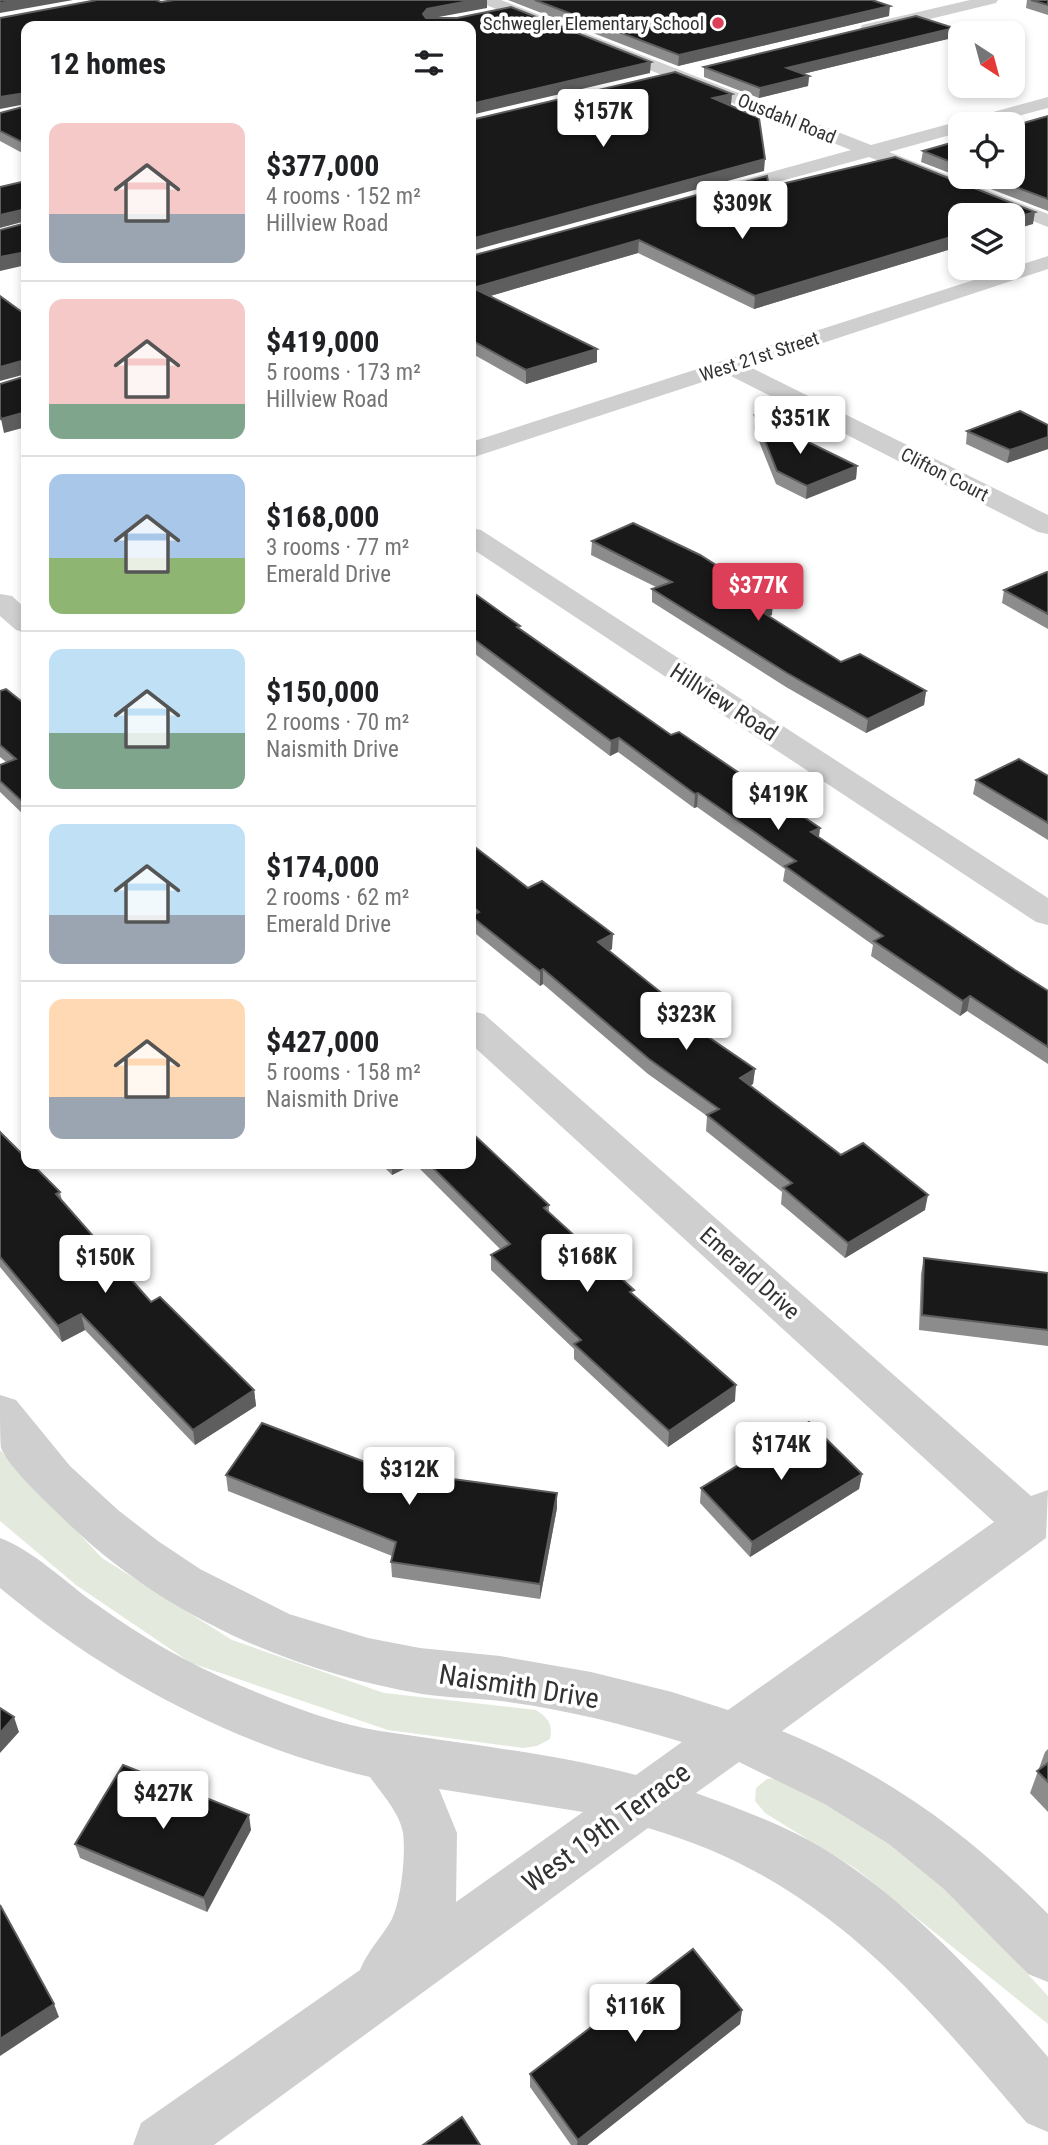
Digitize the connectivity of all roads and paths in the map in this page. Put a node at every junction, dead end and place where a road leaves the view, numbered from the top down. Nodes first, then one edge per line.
1 (990, 0) edge
2 (484, 8) edge
3 (852, 33) edge
4 (702, 69) edge
5 (677, 75) junction
6 (645, 82) edge
7 (1048, 102) edge
8 (1011, 112) edge
9 (948, 130) edge
10 (870, 151) junction
11 (693, 200) edge
12 (1048, 221) edge
13 (1048, 262) edge
14 (729, 366) junction
15 (476, 448) edge
16 (1048, 494) edge
17 (1012, 508) junction
18 (1048, 526) edge
19 (476, 539) edge
20 (9, 599) edge
21 (21, 617) edge
22 (1048, 914) edge
23 (476, 1027) edge
24 (0, 1413) edge
25 (1038, 1517) edge
26 (0, 1559) edge
27 (732, 1736) junction
28 (386, 1755) junction
29 (644, 1800) junction
30 (1048, 1954) edge
31 (369, 1997) junction
32 (1048, 2102) edge
33 (163, 2145) edge

1 - 3 street
2 - 5 street, Ousdahl Road
4 - 5 street
5 - 6 street
5 - 10 street, Ousdahl Road
7 - 8 street
9 - 10 street
10 - 11 street
10 - 12 street, Ousdahl Road
13 - 14 street, West 21st Street
14 - 15 street, West 21st Street
14 - 17 street, Clifton Court
16 - 17 street
17 - 18 street, Clifton Court
19 - 22 street, Hillview Road
20 - 21 street
23 - 25 street, Emerald Drive
24 - 27 street, Naismith Drive
25 - 27 street, West 19th Terrace
26 - 28 street
27 - 29 street, West 19th Terrace
27 - 30 street, Naismith Drive
28 - 29 street
28 - 31 street
29 - 31 street, West 19th Terrace
29 - 32 street
31 - 33 street, West 19th Terrace

